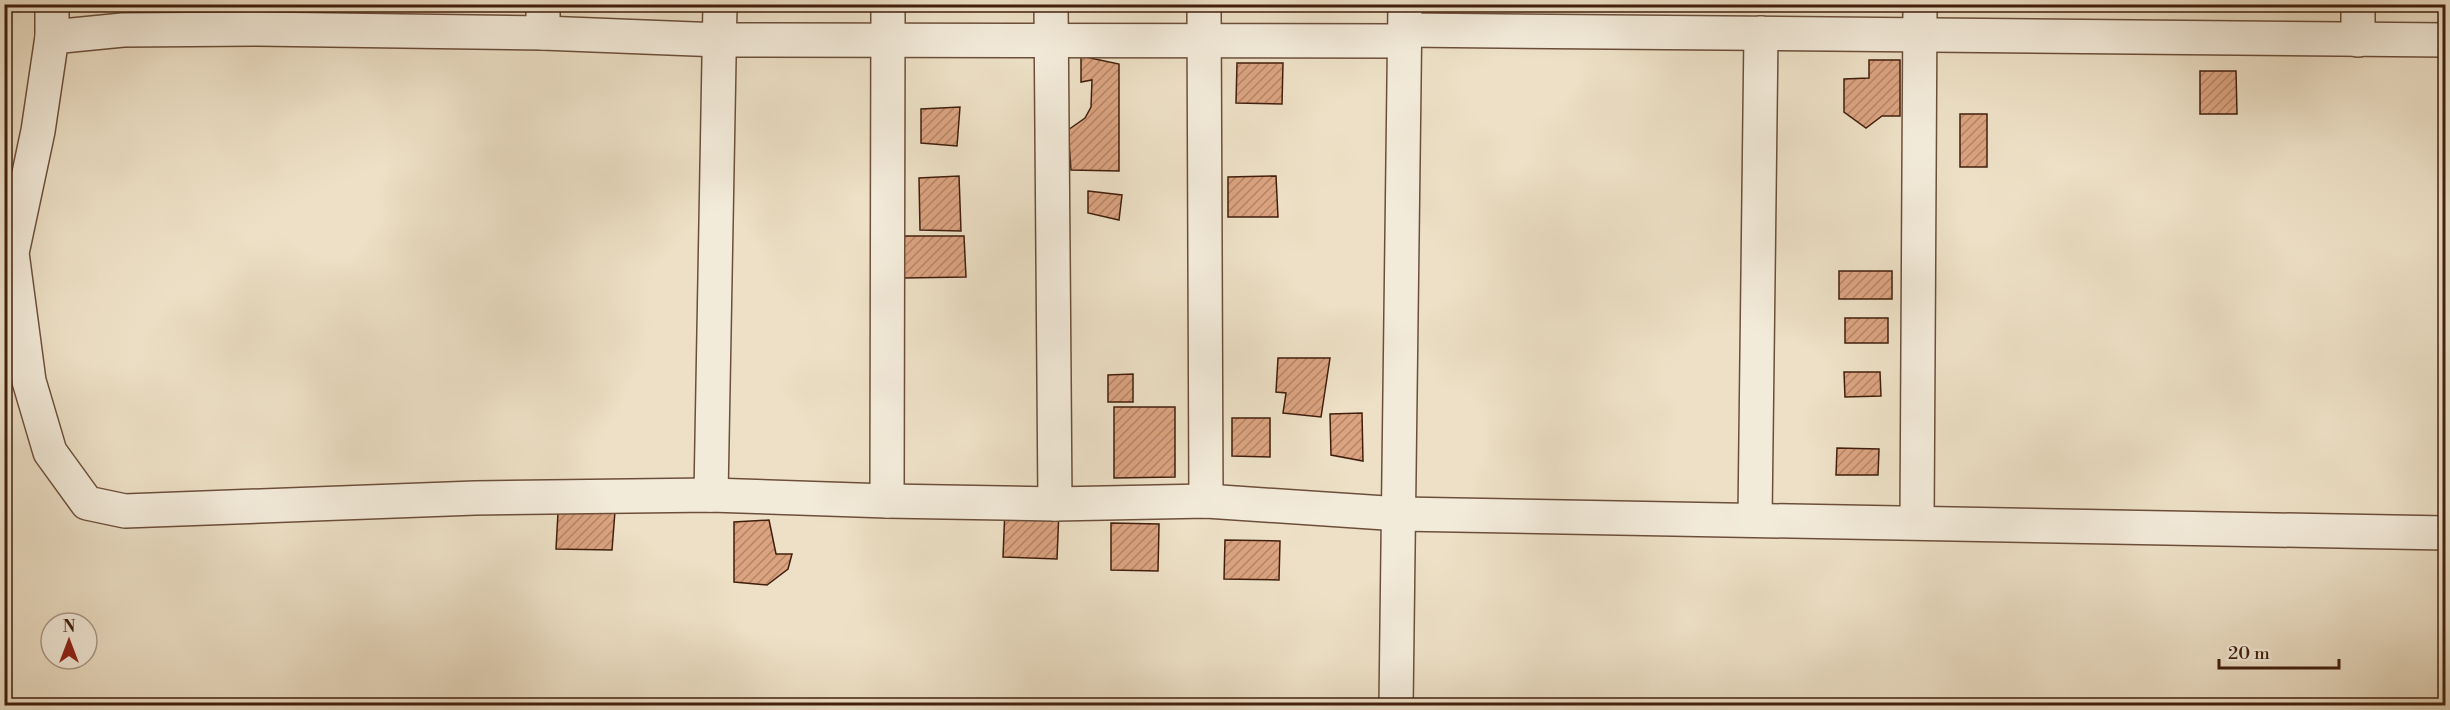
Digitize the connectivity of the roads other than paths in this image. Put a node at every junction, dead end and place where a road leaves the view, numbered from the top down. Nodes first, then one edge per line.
1 (52, 4) edge
2 (720, 4) edge
3 (888, 4) edge
4 (1051, 4) edge
5 (1204, 4) edge
6 (2358, 4) edge
7 (399, 19) edge
8 (543, 19) edge
9 (1919, 20) edge
10 (1405, 25) edge
11 (1761, 33) junction
12 (52, 37) junction
13 (720, 40) junction
14 (888, 40) junction
15 (1052, 40) junction
16 (1204, 40) junction
17 (2358, 40) junction
18 (2445, 40) edge
19 (711, 495) junction
20 (887, 501) junction
21 (1206, 501) junction
22 (1055, 504) junction
23 (1400, 514) junction
24 (1755, 519) junction
25 (1917, 522) junction
26 (2445, 533) edge
27 (1396, 705) edge

1 - 12 street
2 - 13 street
3 - 14 street
4 - 15 street
5 - 16 street
6 - 17 street
7 - 8 street
7 - 12 street
8 - 13 street
9 - 11 street
9 - 17 street
9 - 25 street
10 - 11 street
10 - 16 street
10 - 23 street
11 - 24 street
12 - 19 street
13 - 14 street
13 - 19 street
14 - 15 street
14 - 20 street
15 - 16 street
15 - 22 street
16 - 21 street
17 - 18 street
19 - 20 street
20 - 22 street
21 - 22 street
21 - 23 street
23 - 24 street
23 - 27 street
24 - 25 street
25 - 26 street

